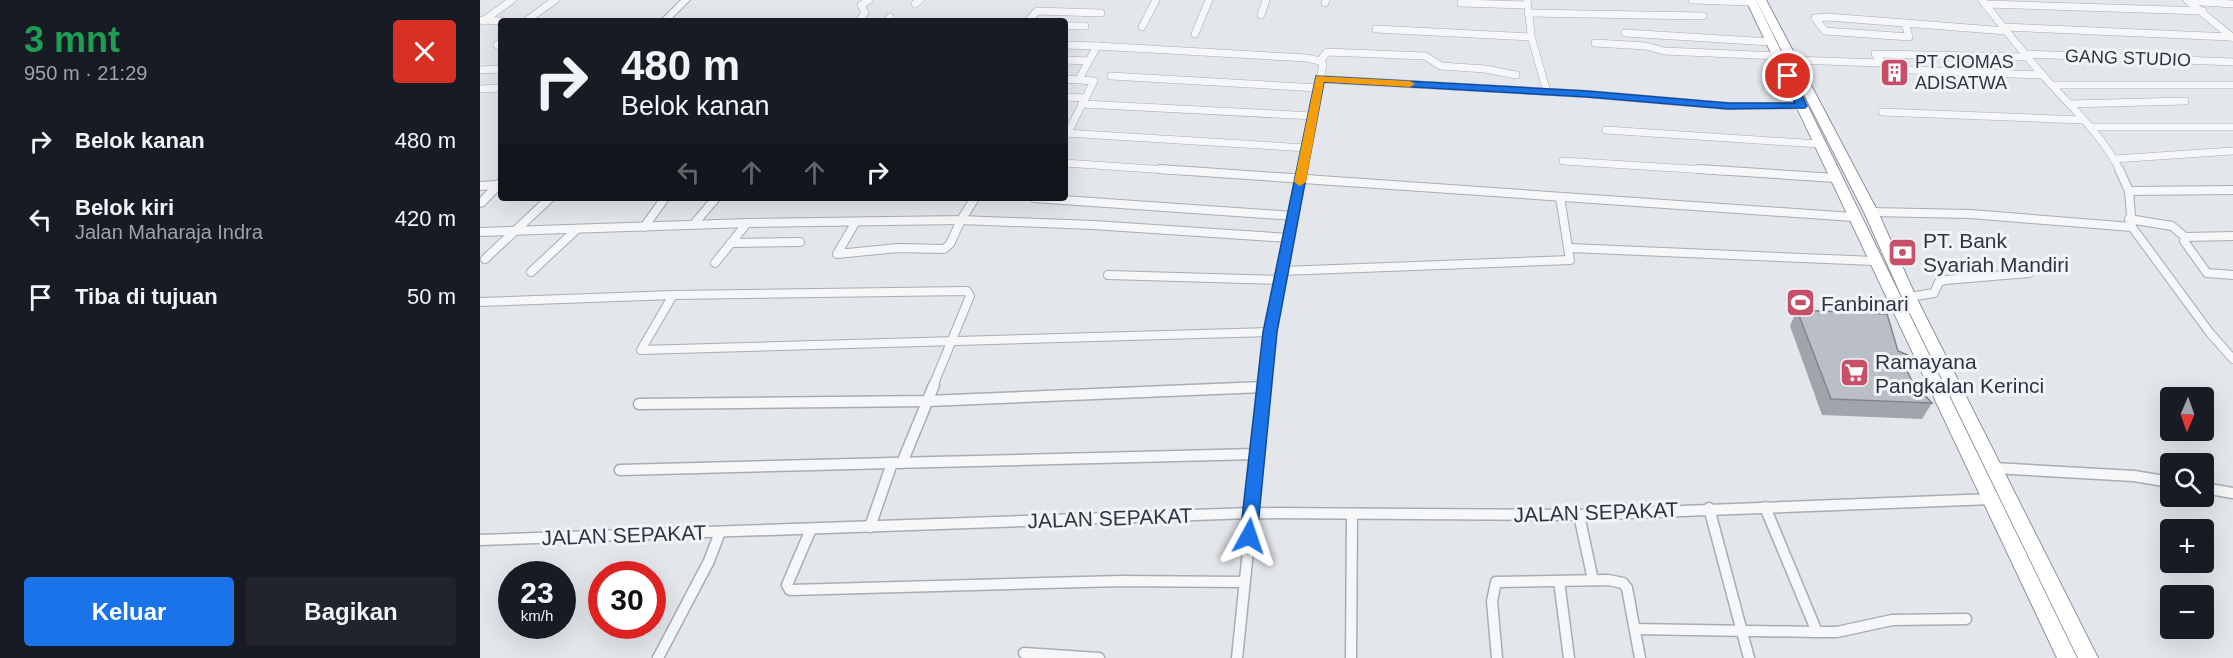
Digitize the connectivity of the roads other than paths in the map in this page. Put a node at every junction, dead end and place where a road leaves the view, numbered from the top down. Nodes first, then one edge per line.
1 (512, 0) edge
2 (555, 0) edge
3 (686, 0) edge
4 (869, 0) edge
5 (1156, 0) edge
6 (1209, 0) edge
7 (1266, 0) edge
8 (1692, 0) edge
9 (1754, 1) edge
10 (2188, 1) edge
11 (1529, 2) edge
12 (1984, 2) edge
13 (1461, 3) dead end
14 (2233, 4) edge
15 (2203, 11) junction
16 (1101, 13) dead end
17 (1528, 13) junction
18 (1261, 15) dead end
19 (1703, 16) dead end
20 (530, 18) edge
21 (667, 18) edge
22 (861, 18) edge
23 (1030, 18) edge
24 (482, 21) edge
25 (498, 21) edge
26 (1905, 23) junction
27 (1068, 26) edge
28 (1085, 26) dead end
29 (1142, 27) dead end
30 (1376, 29) dead end
31 (2005, 29) junction
32 (1625, 33) dead end
33 (1195, 34) dead end
34 (1531, 36) junction
35 (2232, 38) edge
36 (1771, 42) junction
37 (1595, 43) dead end
38 (1068, 45) edge
39 (1097, 46) junction
40 (2025, 55) junction
41 (1785, 58) junction
42 (1068, 60) edge
43 (1088, 61) junction
44 (1320, 61) junction
45 (2233, 62) edge
46 (1880, 63) junction
47 (498, 69) edge
48 (480, 70) edge
49 (1516, 75) dead end
50 (2043, 75) junction
51 (1111, 76) dead end
52 (1068, 79) edge
53 (1079, 79) junction
54 (1320, 79) junction
55 (2053, 84) junction
56 (2233, 85) edge
57 (498, 88) edge
58 (1318, 88) junction
59 (480, 89) edge
60 (1547, 92) junction
61 (1068, 98) edge
62 (1083, 101) junction
63 (2185, 101) dead end
64 (2070, 104) junction
65 (1802, 106) junction
66 (1882, 112) dead end
67 (1068, 116) edge
68 (1076, 116) junction
69 (1313, 116) junction
70 (2084, 120) junction
71 (2090, 127) junction
72 (2233, 127) edge
73 (1606, 130) dead end
74 (1068, 131) edge
75 (1068, 135) edge
76 (1820, 144) junction
77 (1307, 148) junction
78 (2232, 151) edge
79 (2114, 159) junction
80 (1563, 161) dead end
81 (1068, 163) edge
82 (1835, 178) junction
83 (1301, 180) junction
84 (498, 184) edge
85 (480, 186) edge
86 (498, 186) edge
87 (2233, 190) edge
88 (2129, 191) junction
89 (1560, 197) junction
90 (1068, 200) edge
91 (547, 201) edge
92 (663, 201) edge
93 (713, 201) edge
94 (973, 201) edge
95 (480, 204) edge
96 (1872, 212) junction
97 (1294, 216) junction
98 (1853, 217) junction
99 (961, 220) junction
100 (747, 223) junction
101 (855, 223) junction
102 (2131, 223) junction
103 (693, 225) junction
104 (644, 227) junction
105 (514, 230) junction
106 (576, 230) junction
107 (480, 232) edge
108 (2233, 236) edge
109 (2185, 237) junction
110 (1289, 238) junction
111 (800, 242) dead end
112 (731, 243) junction
113 (1570, 248) junction
114 (485, 259) dead end
115 (1874, 261) junction
116 (715, 263) dead end
117 (531, 273) dead end
118 (2029, 273) dead end
119 (1108, 275) dead end
120 (2233, 275) edge
121 (1281, 276) junction
122 (673, 295) junction
123 (1909, 297) junction
124 (480, 302) edge
125 (1270, 332) junction
126 (951, 341) junction
127 (2233, 359) edge
128 (1263, 387) junction
129 (927, 401) junction
130 (639, 404) dead end
131 (1256, 454) junction
132 (897, 463) junction
133 (1994, 468) junction
134 (620, 470) dead end
135 (2160, 480) edge
136 (2214, 490) edge
137 (2233, 493) edge
138 (1992, 499) junction
139 (1765, 507) junction
140 (1708, 508) junction
141 (1251, 513) junction
142 (1352, 514) junction
143 (1579, 515) junction
144 (870, 527) junction
145 (811, 529) junction
146 (720, 532) junction
147 (2010, 539) junction
148 (480, 540) edge
149 (2029, 541) junction
150 (1593, 580) junction
151 (1559, 581) junction
152 (1244, 582) junction
153 (1965, 619) dead end
154 (1635, 629) junction
155 (1742, 630) junction
156 (1817, 632) junction
157 (1024, 652) dead end
158 (658, 658) edge
159 (1099, 658) edge
160 (1237, 658) edge
161 (1351, 658) edge
162 (1497, 658) edge
163 (1569, 658) edge
164 (1640, 658) edge
165 (1749, 658) edge
166 (2067, 658) edge
167 (2088, 658) edge

1 - 24 street
2 - 20 street
3 - 21 street
4 - 22 street
5 - 29 street
6 - 33 street
7 - 18 street
8 - 9 street
9 - 36 highway
9 - 41 highway
10 - 14 street
10 - 15 street
11 - 13 street
11 - 17 street
12 - 15 street
12 - 31 street
15 - 35 street
16 - 23 street
17 - 19 street
17 - 34 street
24 - 25 street
26 - 26 street
26 - 31 street
27 - 28 street
30 - 34 street
31 - 35 street
31 - 40 street
32 - 36 street
34 - 60 street
36 - 41 highway
37 - 41 street
38 - 39 street
39 - 43 street
39 - 44 street
40 - 45 street, GANG STUDIO
40 - 46 street, GANG STUDIO
40 - 50 street
41 - 46 street
41 - 65 highway
41 - 96 highway
42 - 43 street
43 - 53 street
44 - 49 street
44 - 54 street
46 - 50 street
47 - 48 street
50 - 55 street
51 - 58 street
52 - 53 street
53 - 62 street
54 - 58 street
54 - 60 street
55 - 56 street
55 - 64 street
57 - 59 street
58 - 69 street
60 - 65 street
61 - 62 street
62 - 68 street
62 - 69 street
63 - 64 street
64 - 70 street
65 - 76 highway
66 - 70 street
67 - 68 street
68 - 74 street
69 - 77 street
70 - 71 street
71 - 72 street
71 - 79 street
73 - 76 street
75 - 77 street
76 - 82 highway
77 - 83 street
78 - 79 street
79 - 88 street
80 - 82 street
81 - 83 street
82 - 98 highway
83 - 89 street
83 - 97 street
84 - 85 street
86 - 95 street
87 - 88 street
88 - 102 street
89 - 98 street
89 - 113 street
90 - 97 street
91 - 105 street
92 - 104 street
93 - 103 street
94 - 99 street
96 - 102 street
96 - 123 highway
97 - 110 street
98 - 115 highway
99 - 101 street
99 - 101 street
99 - 110 street
100 - 101 street
100 - 103 street
100 - 112 street
102 - 109 street
102 - 127 street
103 - 104 street
104 - 106 street
105 - 106 street
105 - 107 street
105 - 114 street
106 - 117 street
108 - 109 street
109 - 120 street
110 - 121 street
111 - 112 street
112 - 116 street
113 - 115 street
113 - 121 street
115 - 138 highway
118 - 123 street
119 - 121 street
121 - 125 street
122 - 124 street
122 - 126 street
122 - 126 street
123 - 133 highway
125 - 126 street
125 - 128 street
126 - 129 street
128 - 129 street
128 - 131 street
129 - 130 street
129 - 132 street
131 - 132 street
131 - 141 street
132 - 134 street
132 - 144 street
133 - 135 street
133 - 149 highway
136 - 137 street
138 - 139 street, JALAN SEPAKAT
138 - 147 highway
139 - 140 street, JALAN SEPAKAT
139 - 156 street
140 - 143 street, JALAN SEPAKAT
140 - 155 street
141 - 142 street, JALAN SEPAKAT
141 - 144 street, JALAN SEPAKAT
141 - 152 street
142 - 143 street, JALAN SEPAKAT
142 - 161 street
143 - 150 street
144 - 145 street, JALAN SEPAKAT
145 - 146 street, JALAN SEPAKAT
145 - 152 street
146 - 148 street, JALAN SEPAKAT
146 - 158 street
147 - 149 highway
147 - 166 highway
149 - 167 highway
150 - 151 street
150 - 154 street
151 - 162 street
151 - 163 street
152 - 160 street
153 - 156 street
154 - 155 street
154 - 164 street
155 - 156 street
155 - 165 street
157 - 159 street

